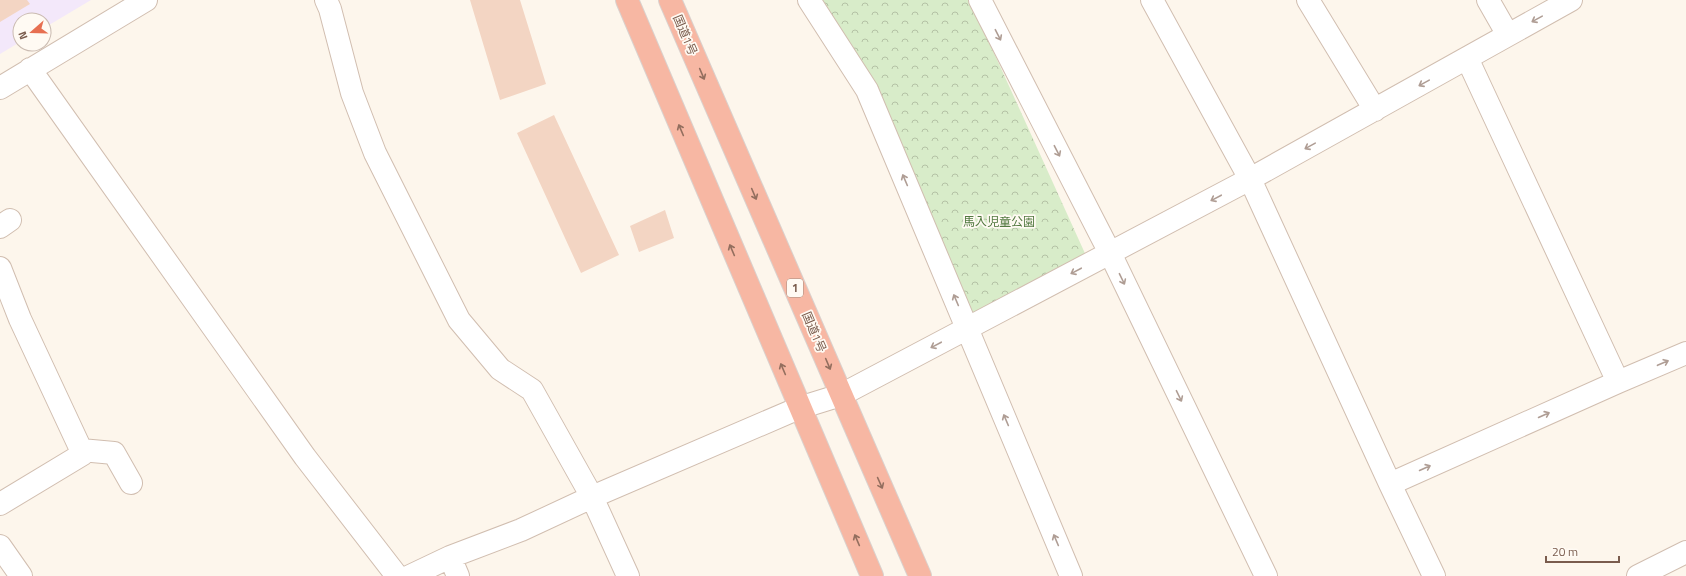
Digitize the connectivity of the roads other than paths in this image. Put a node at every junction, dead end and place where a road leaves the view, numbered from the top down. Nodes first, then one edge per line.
1 (146, 0) edge
2 (326, 0) edge
3 (627, 0) edge
4 (670, 0) edge
5 (809, 0) edge
6 (980, 0) edge
7 (1152, 0) edge
8 (1308, 0) edge
9 (1488, 0) edge
10 (1571, 0) edge
11 (1508, 35) junction
12 (1467, 58) junction
13 (30, 69) junction
14 (0, 88) edge
15 (1375, 110) junction
16 (1250, 180) junction
17 (1110, 254) junction
18 (0, 268) edge
19 (968, 328) junction
20 (1686, 353) edge
21 (1618, 382) junction
22 (841, 395) junction
23 (799, 408) junction
24 (81, 450) junction
25 (131, 484) dead end
26 (1390, 484) junction
27 (592, 497) junction
28 (0, 504) edge
29 (0, 546) edge
30 (1686, 552) edge
31 (454, 566) edge
32 (21, 576) edge
33 (398, 576) edge
34 (410, 576) edge
35 (628, 576) edge
36 (872, 576) edge
37 (920, 576) edge
38 (1071, 576) edge
39 (1266, 576) edge
40 (1434, 576) edge
41 (1638, 576) edge

1 - 13 street
2 - 27 street
23 -> 3 highway
4 -> 22 highway, 国道1号 / 1
19 -> 5 street
6 -> 17 street
7 - 16 street
8 - 15 street
9 - 11 street
10 -> 11 street
11 - 12 street
12 -> 15 street
12 - 21 street
13 - 14 street
13 - 33 street
15 -> 16 street
16 -> 17 street
16 - 26 street
17 -> 19 street
17 -> 39 street
18 - 24 street
19 -> 22 street
38 -> 19 street
21 -> 20 street
26 -> 21 street
22 - 23 street
22 -> 37 highway, 国道1号 / 1
23 - 27 street
36 -> 23 highway
24 - 25 street
24 - 28 street
26 - 40 street
27 - 31 street
27 - 35 street
29 - 32 street
30 - 41 street
31 - 34 street

